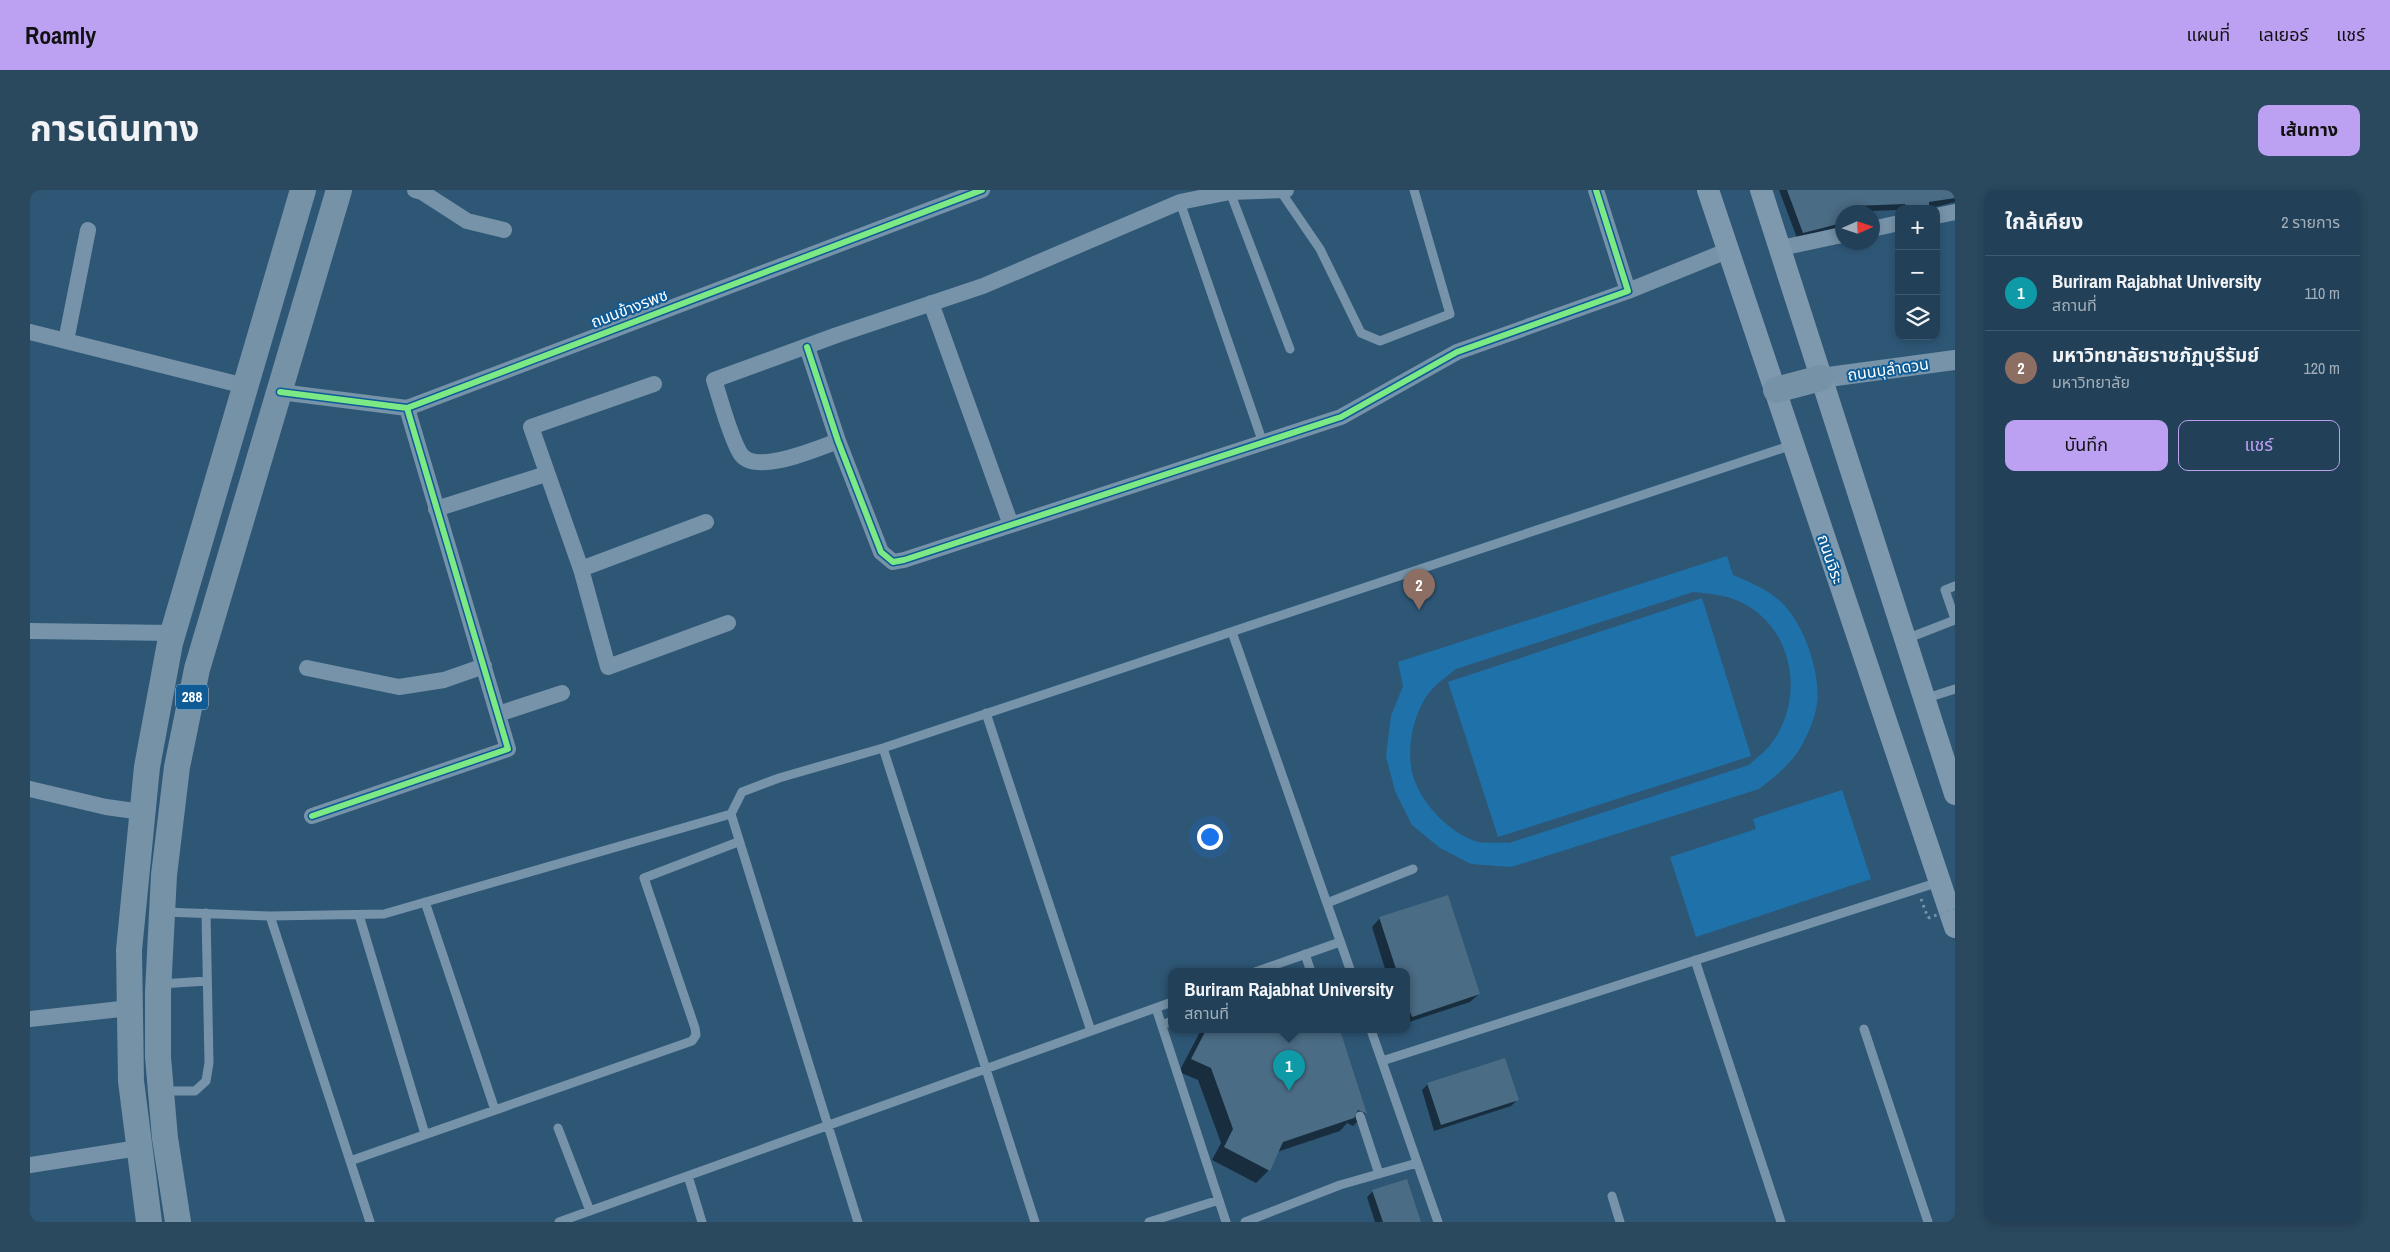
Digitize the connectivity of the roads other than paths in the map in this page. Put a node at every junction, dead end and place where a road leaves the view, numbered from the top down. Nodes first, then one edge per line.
1 (303, 190) edge
2 (339, 190) edge
3 (415, 190) edge
4 (982, 190) edge
5 (1414, 190) edge
6 (1596, 190) edge
7 (1708, 190) edge
8 (1761, 190) edge
9 (1284, 191) edge
10 (1230, 192) junction
11 (1180, 202) junction
12 (1955, 212) edge
13 (1940, 215) edge
14 (1895, 224) edge
15 (1880, 227) edge
16 (88, 230) dead end
17 (504, 230) dead end
18 (1835, 236) edge
19 (1781, 248) junction
20 (1729, 250) junction
21 (1628, 291) junction
22 (931, 303) junction
23 (30, 332) edge
24 (66, 341) junction
25 (807, 347) junction
26 (1290, 348) dead end
27 (1955, 360) edge
28 (1821, 378) junction
29 (654, 384) dead end
30 (245, 386) junction
31 (1776, 390) junction
32 (280, 392) junction
33 (407, 408) junction
34 (838, 440) junction
35 (1263, 443) junction
36 (1792, 445) junction
37 (546, 474) junction
38 (436, 509) junction
39 (706, 522) dead end
40 (1012, 525) junction
41 (581, 569) junction
42 (1955, 586) edge
43 (1955, 619) edge
44 (728, 623) dead end
45 (30, 631) edge
46 (1232, 632) junction
47 (173, 633) junction
48 (1905, 640) junction
49 (484, 666) junction
50 (307, 668) dead end
51 (1955, 689) edge
52 (562, 693) dead end
53 (1924, 699) junction
54 (986, 713) junction
55 (498, 714) junction
56 (883, 748) junction
57 (30, 789) edge
58 (1955, 794) edge
59 (142, 812) junction
60 (731, 814) junction
61 (312, 816) dead end
62 (738, 842) junction
63 (1413, 869) dead end
64 (1939, 881) junction
65 (424, 902) junction
66 (1327, 903) junction
67 (162, 912) junction
68 (206, 914) junction
69 (359, 915) junction
70 (270, 916) junction
71 (1955, 928) edge
72 (1340, 942) junction
73 (1304, 954) junction
74 (1695, 960) junction
75 (1266, 968) edge
76 (1309, 968) edge
77 (1350, 968) edge
78 (207, 981) junction
79 (158, 984) junction
80 (1168, 1004) edge
81 (130, 1008) junction
82 (1156, 1008) junction
83 (30, 1019) edge
84 (1168, 1023) edge
85 (1162, 1025) junction
86 (1864, 1029) dead end
87 (1092, 1031) junction
88 (1372, 1033) edge
89 (1382, 1061) junction
90 (986, 1069) junction
91 (161, 1092) junction
92 (495, 1110) junction
93 (1360, 1116) dead end
94 (827, 1126) junction
95 (558, 1128) dead end
96 (425, 1134) junction
97 (138, 1148) junction
98 (350, 1161) junction
99 (1418, 1163) junction
100 (30, 1165) edge
101 (1379, 1174) junction
102 (688, 1176) junction
103 (1612, 1196) dead end
104 (1219, 1200) junction
105 (590, 1211) junction
106 (1153, 1221) edge
107 (149, 1222) edge
108 (178, 1222) edge
109 (370, 1222) edge
110 (562, 1222) edge
111 (702, 1222) edge
112 (858, 1222) edge
113 (1036, 1222) edge
114 (1226, 1222) edge
115 (1245, 1222) edge
116 (1438, 1222) edge
117 (1620, 1222) edge
118 (1781, 1222) edge
119 (1928, 1222) edge

1 - 30 main road, 288
2 - 32 main road, 288
3 - 17 street
4 - 33 street, ถนนข้างรพช
5 - 9 lane
6 - 21 street
7 - 20 main road, ถนนจิระ
8 - 19 main road
9 - 10 street
10 - 11 street
10 - 26 lane
11 - 22 street
11 - 35 lane
12 - 13 street
14 - 15 street
16 - 24 street
18 - 19 street
19 - 28 main road
20 - 21 street
20 - 31 main road, ถนนจิระ
21 - 35 street
22 - 25 street
22 - 40 street
23 - 24 street
24 - 30 street
25 - 34 street
25 - 34 street
27 - 28 street, ถนนบุลำดวน
28 - 31 main road
28 - 48 main road
29 - 37 street
30 - 32 main road
30 - 47 main road, 288
31 - 36 main road, ถนนจิระ
32 - 33 street, ถนนข้างรพช
32 - 67 main road, 288
33 - 38 street
34 - 40 street
35 - 40 street
36 - 46 lane
36 - 64 main road, ถนนจิระ
37 - 38 street
37 - 41 street
38 - 49 street
39 - 41 street
41 - 44 street
42 - 43 lane
43 - 48 lane
45 - 47 street
46 - 54 lane
46 - 66 lane
47 - 59 main road, 288
48 - 53 main road
49 - 50 street
49 - 55 street
51 - 53 lane
52 - 55 street
53 - 58 main road
54 - 56 lane
54 - 87 lane
55 - 61 street
56 - 60 lane
56 - 90 lane
57 - 59 street
59 - 81 main road, 288
60 - 62 lane
60 - 65 lane
62 - 92 lane
62 - 94 lane
63 - 66 lane
64 - 71 main road, ถนนจิระ
64 - 74 lane
65 - 69 lane
65 - 92 lane
66 - 72 lane
67 - 68 lane
67 - 79 main road, 288
68 - 70 lane
68 - 78 lane
69 - 70 lane
69 - 96 lane
70 - 98 lane
72 - 73 lane
72 - 77 lane
73 - 75 lane
73 - 76 lane
74 - 89 lane
74 - 118 lane
78 - 79 lane
78 - 91 lane
79 - 91 main road, 288
80 - 82 lane
81 - 83 street
81 - 97 main road, 288
82 - 85 lane
82 - 87 lane
84 - 85 lane
85 - 104 lane
86 - 119 lane
87 - 90 lane
88 - 89 lane
89 - 99 lane
90 - 94 lane
90 - 113 lane
91 - 108 main road, 288
92 - 96 lane
93 - 101 lane
94 - 102 lane
94 - 112 lane
95 - 105 lane
96 - 98 lane
97 - 100 street
97 - 107 main road, 288
98 - 109 lane
99 - 101 lane
99 - 116 lane
101 - 115 lane
102 - 105 lane
102 - 111 lane
103 - 117 lane
104 - 106 lane
104 - 114 lane
105 - 110 lane

